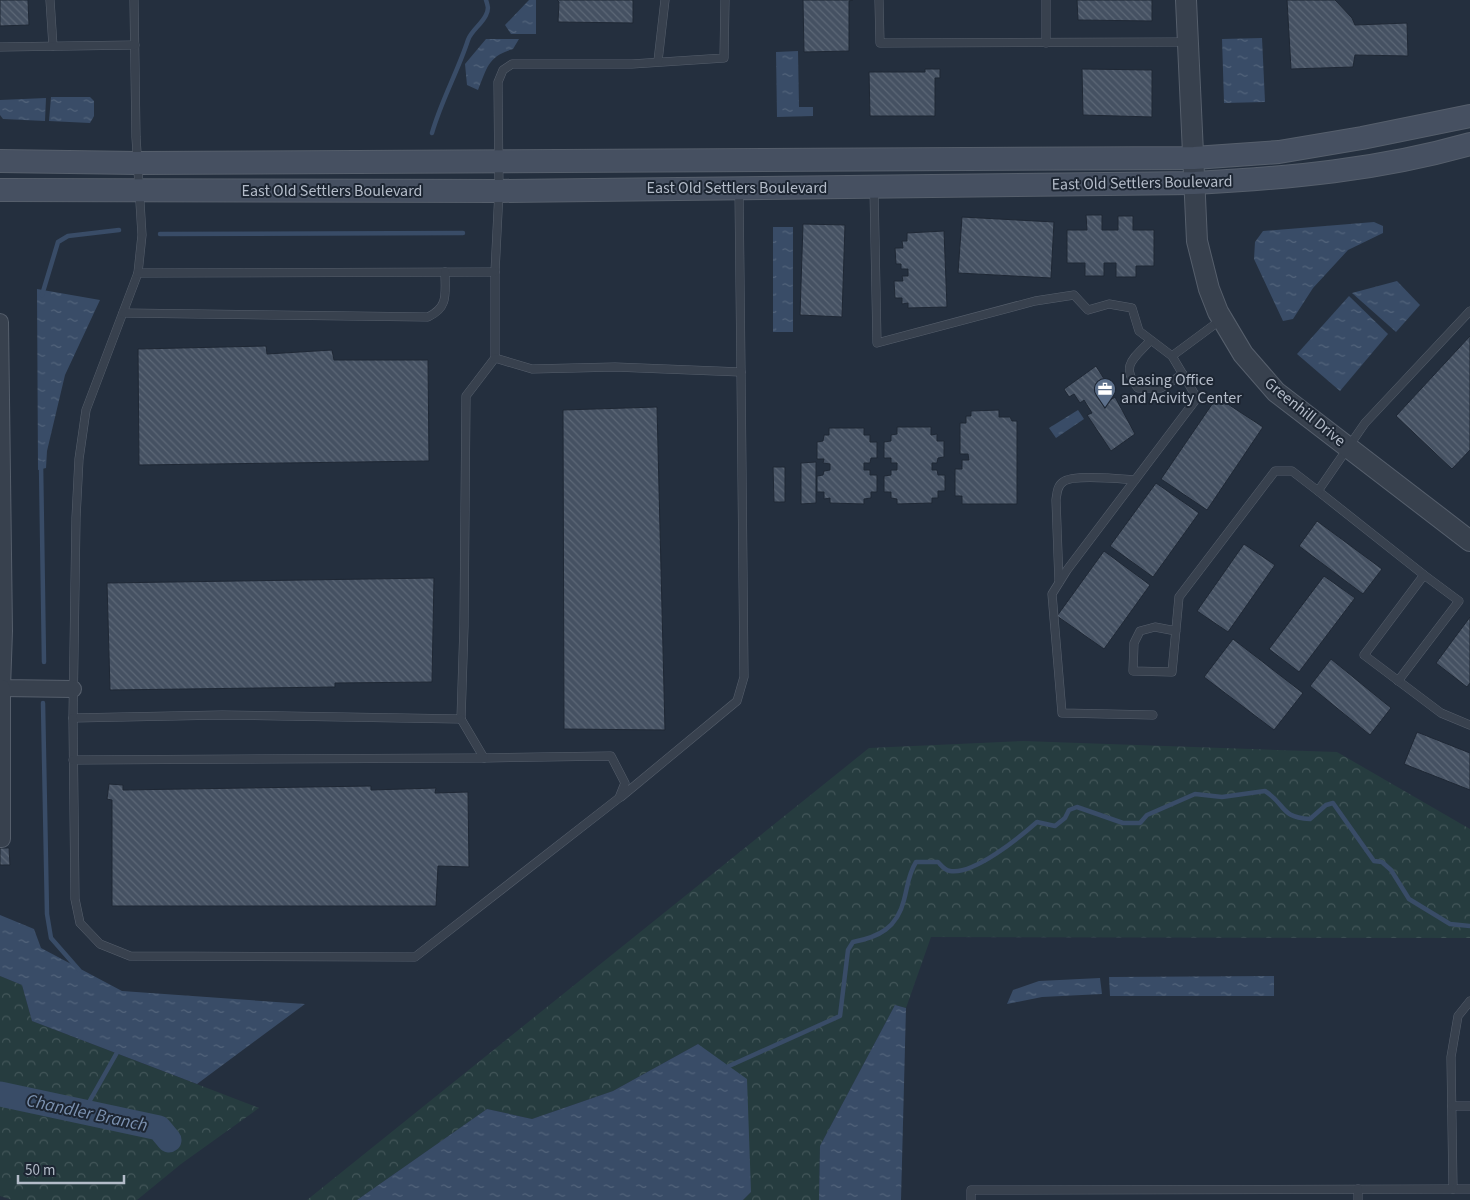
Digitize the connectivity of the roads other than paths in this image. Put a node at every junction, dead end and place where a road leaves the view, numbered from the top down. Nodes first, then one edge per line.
1 (50, 0) edge
2 (134, 0) edge
3 (665, 0) edge
4 (724, 0) edge
5 (879, 0) edge
6 (1046, 0) edge
7 (1186, 0) edge
8 (1188, 42) junction
9 (1046, 43) junction
10 (135, 45) junction
11 (53, 46) junction
12 (0, 47) edge
13 (658, 61) junction
14 (1470, 116) edge
15 (1470, 144) edge
16 (1194, 158) junction
17 (0, 161) edge
18 (498, 161) junction
19 (137, 163) junction
20 (1195, 183) junction
21 (739, 188) junction
22 (874, 188) junction
23 (0, 190) edge
24 (140, 191) junction
25 (499, 191) junction
26 (138, 272) junction
27 (445, 272) junction
28 (494, 272) junction
29 (1470, 311) edge
30 (123, 313) junction
31 (1222, 318) junction
32 (0, 322) edge
33 (1150, 341) junction
34 (1172, 356) junction
35 (495, 358) junction
36 (741, 372) junction
37 (1183, 374) junction
38 (1, 430) edge
39 (1347, 446) junction
40 (1, 477) edge
41 (1136, 480) junction
42 (1318, 491) junction
43 (1470, 541) edge
44 (1424, 575) junction
45 (1059, 583) junction
46 (2, 631) edge
47 (1176, 631) junction
48 (1398, 681) junction
49 (1, 688) edge
50 (73, 689) junction
51 (1153, 715) dead end
52 (73, 718) junction
53 (461, 719) junction
54 (1470, 725) edge
55 (484, 758) junction
56 (73, 760) junction
57 (619, 798) junction
58 (0, 839) edge
59 (1470, 1001) edge
60 (1452, 1106) junction
61 (1470, 1106) edge
62 (1358, 1189) junction
63 (1453, 1189) junction
64 (1470, 1189) edge
65 (1166, 1190) junction
66 (971, 1200) edge
67 (1166, 1200) edge
68 (1358, 1200) edge

1 - 11 lane
2 - 10 lane
3 - 13 lane
4 - 13 lane
5 - 9 lane
6 - 9 lane
7 - 8 street, Greenhill Drive
8 - 9 lane
8 - 16 street, Greenhill Drive
10 - 11 lane
10 - 19 lane
11 - 12 lane
13 - 18 lane
14 - 16 main road, East Old Settlers Boulevard
15 - 20 main road, East Old Settlers Boulevard
16 - 18 main road, East Old Settlers Boulevard
16 - 20 street, Greenhill Drive
17 - 19 main road, East Old Settlers Boulevard
18 - 19 main road, East Old Settlers Boulevard
18 - 25 lane
19 - 24 lane
20 - 22 main road, East Old Settlers Boulevard
20 - 31 street, Greenhill Drive
21 - 22 main road, East Old Settlers Boulevard
21 - 25 main road, East Old Settlers Boulevard
21 - 36 lane
22 - 33 lane
23 - 24 main road, East Old Settlers Boulevard
24 - 25 main road, East Old Settlers Boulevard
24 - 26 lane
25 - 28 lane
26 - 27 lane
26 - 30 lane
27 - 28 lane
27 - 30 lane
28 - 35 lane
29 - 39 lane
30 - 50 lane
31 - 34 lane
31 - 39 street, Greenhill Drive
32 - 38 street
33 - 34 lane
33 - 37 lane
34 - 37 lane
35 - 36 lane
35 - 53 lane
36 - 57 lane
37 - 41 lane
38 - 40 street
39 - 42 lane
39 - 43 street, Greenhill Drive
40 - 46 street
41 - 45 lane
41 - 45 lane
42 - 44 lane
42 - 47 lane
44 - 48 lane
44 - 48 lane
45 - 51 lane
46 - 49 street
47 - 47 lane
48 - 54 lane
49 - 50 street
49 - 58 street
50 - 52 lane
52 - 53 lane
52 - 56 lane
53 - 55 lane
55 - 56 lane
55 - 57 lane
56 - 57 lane
59 - 60 lane
60 - 61 lane
60 - 63 lane
62 - 63 lane
62 - 65 lane
62 - 68 lane
63 - 64 lane
65 - 66 lane
65 - 67 lane

